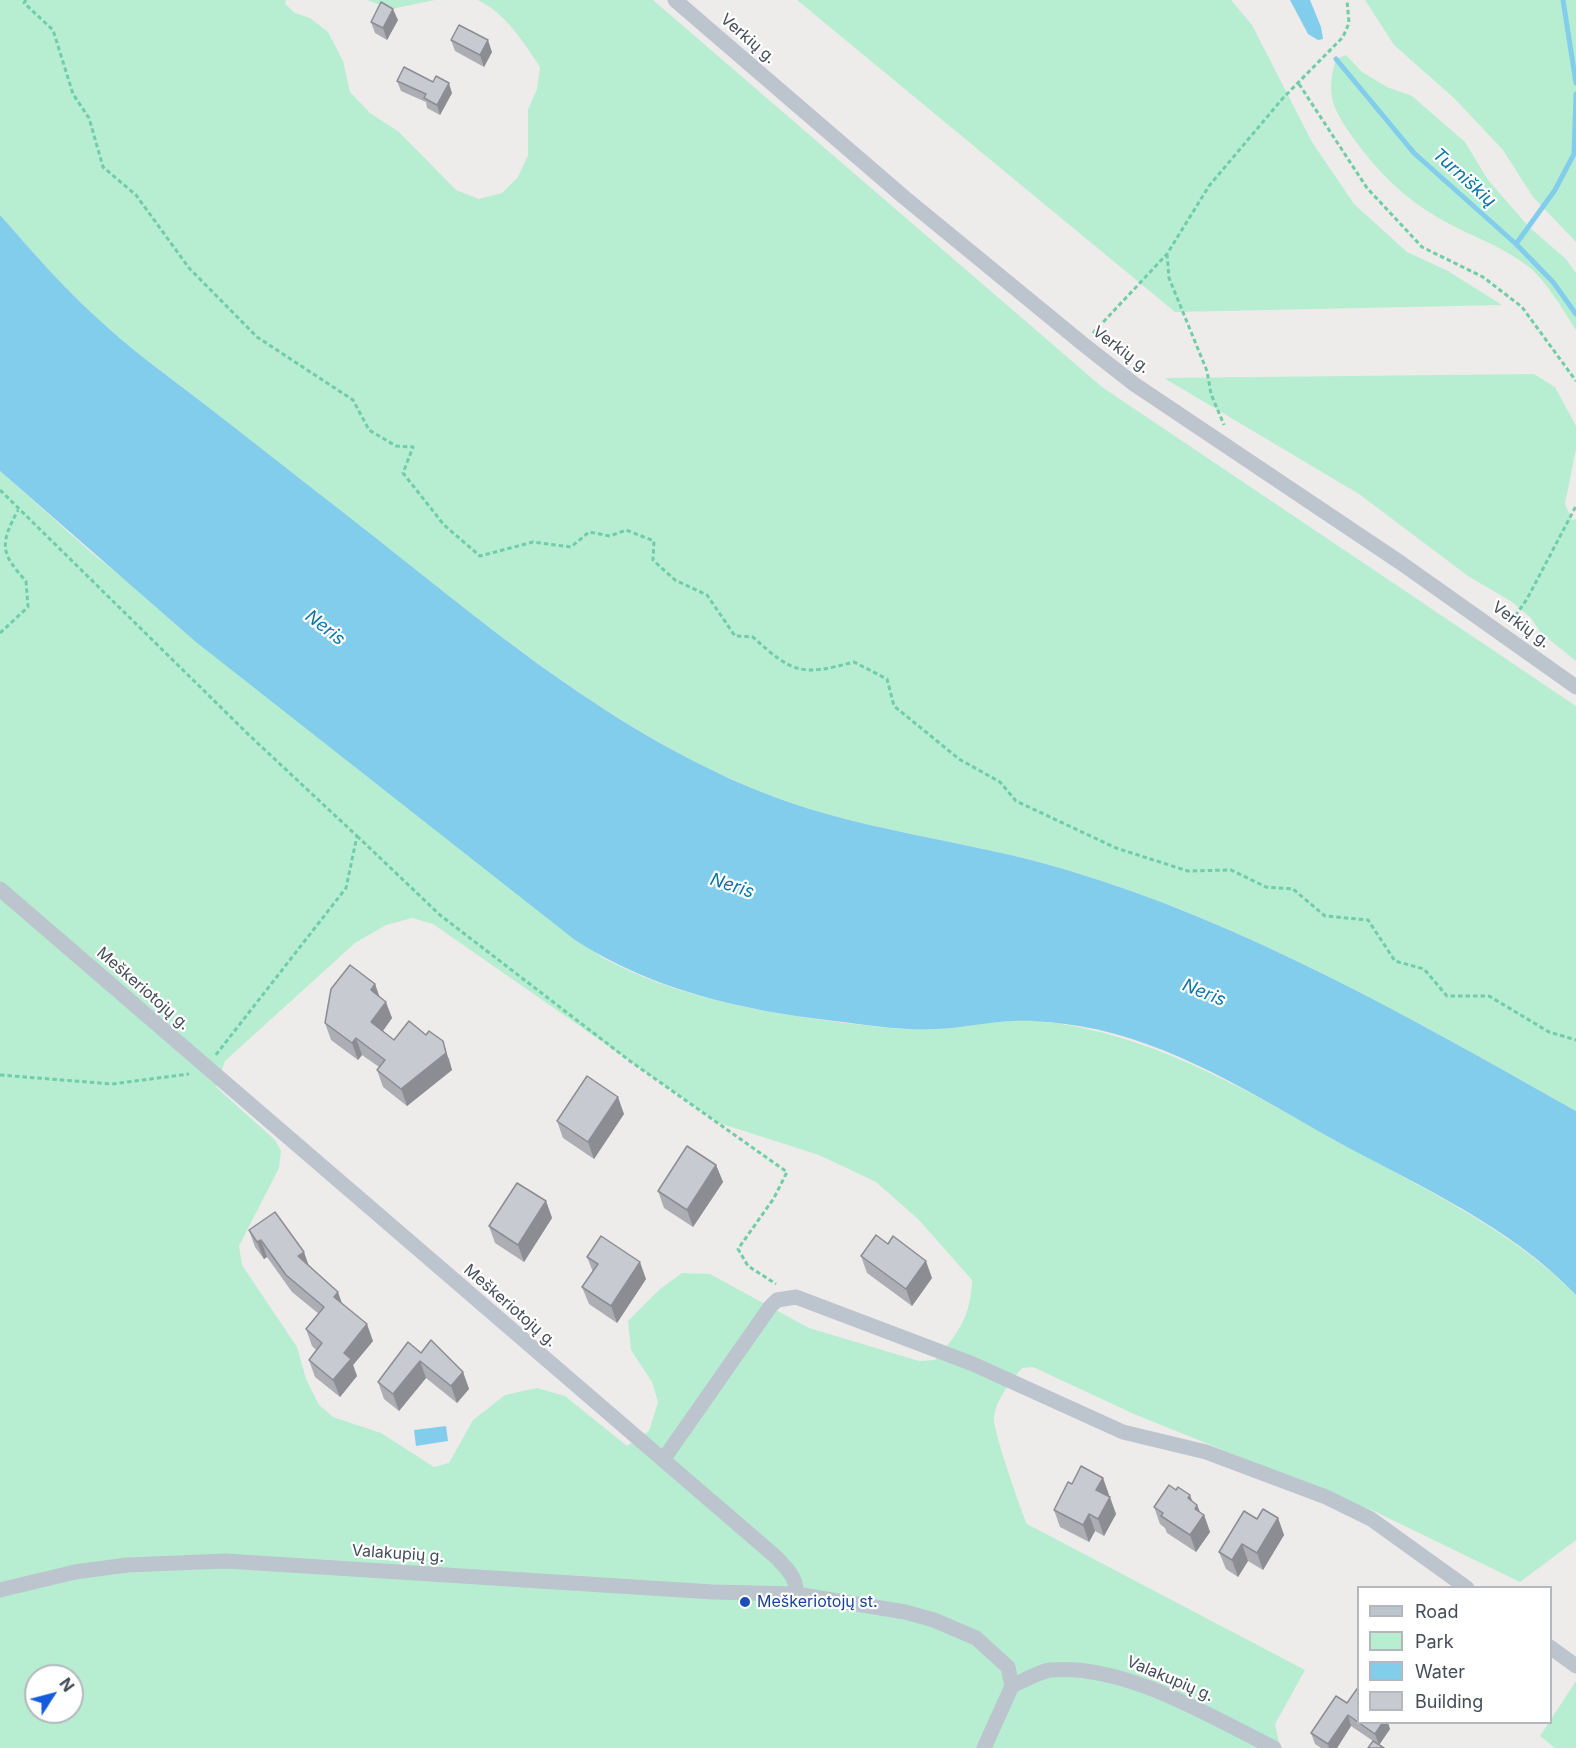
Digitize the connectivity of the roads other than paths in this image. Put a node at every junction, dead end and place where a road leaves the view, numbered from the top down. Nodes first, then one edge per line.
1 (675, 0) edge
2 (1576, 687) edge
3 (0, 889) edge
4 (663, 1460) junction
5 (1466, 1586) edge
6 (0, 1590) edge
7 (796, 1594) junction
8 (1552, 1648) edge
9 (1576, 1666) edge
10 (1012, 1686) junction
11 (984, 1748) edge
12 (1274, 1748) edge

1 - 2 street, Verkių g.
3 - 4 street, Meškeriotojų g.
4 - 5 street
4 - 7 street, Meškeriotojų g.
6 - 7 street, Valakupių g.
7 - 10 street
8 - 9 street
10 - 11 street
10 - 12 street, Valakupių g.

